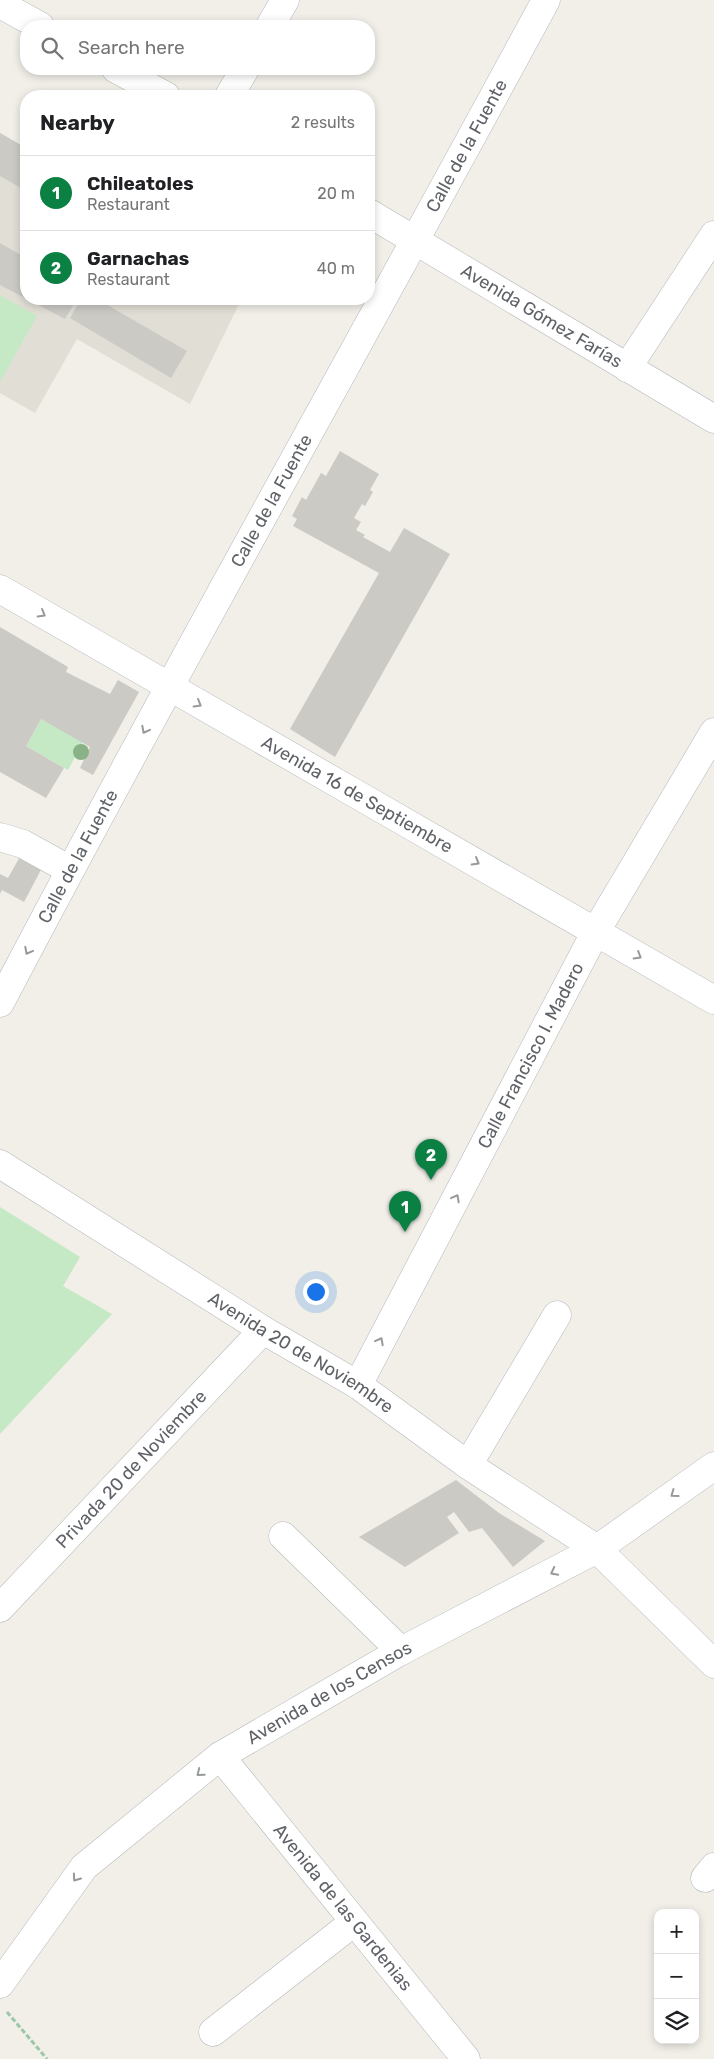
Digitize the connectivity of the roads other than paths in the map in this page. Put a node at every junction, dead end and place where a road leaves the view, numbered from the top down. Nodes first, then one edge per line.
1 (285, 0) edge
2 (546, 0) edge
3 (0, 4) edge
4 (29, 20) edge
5 (273, 20) edge
6 (127, 75) edge
7 (241, 75) edge
8 (155, 90) edge
9 (233, 90) edge
10 (375, 217) edge
11 (714, 236) edge
12 (416, 241) junction
13 (627, 368) junction
14 (714, 419) edge
15 (0, 589) edge
16 (168, 687) junction
17 (714, 732) edge
18 (0, 837) edge
19 (70, 870) junction
20 (596, 931) junction
21 (714, 1000) edge
22 (0, 1003) edge
23 (0, 1164) edge
24 (557, 1315) dead end
25 (263, 1330) junction
26 (358, 1384) junction
27 (468, 1465) junction
28 (713, 1469) edge
29 (282, 1536) dead end
30 (597, 1549) junction
31 (0, 1608) edge
32 (401, 1651) junction
33 (714, 1664) edge
34 (220, 1756) junction
35 (354, 1922) junction
36 (0, 1984) edge
37 (214, 2032) dead end
38 (466, 2059) edge

1 - 5 street
2 - 12 street, Calle de la Fuente
3 - 4 street
6 - 8 street
7 - 9 street
10 - 12 street, Avenida Gómez Farías
11 - 13 street
12 - 13 street, Avenida Gómez Farías
12 - 16 street, Calle de la Fuente
13 - 14 street, Avenida Gómez Farías
15 -> 16 street, Avenida 16 de Septiembre
16 -> 19 street, Calle de la Fuente
16 -> 20 street, Avenida 16 de Septiembre
17 - 20 street, Calle Francisco I. Madero
18 - 19 street
19 -> 22 street, Calle de la Fuente
20 -> 21 street, Avenida 16 de Septiembre
26 -> 20 street, Calle Francisco I. Madero
23 - 25 street, Avenida 20 de Noviembre
24 - 27 street
25 - 26 street, Avenida 20 de Noviembre
25 - 31 street, Privada 20 de Noviembre
26 - 27 street, Avenida 20 de Noviembre
27 - 30 street, Avenida 20 de Noviembre
28 -> 30 street, Avenida de los Censos
29 - 32 street
30 -> 32 street, Avenida de los Censos
30 - 33 street, Avenida 20 de Noviembre
32 - 34 street, Avenida de los Censos
34 - 35 street, Avenida de las Gardenias
34 -> 36 street, Avenida de los Censos
35 - 37 street
35 - 38 street, Avenida de las Gardenias

